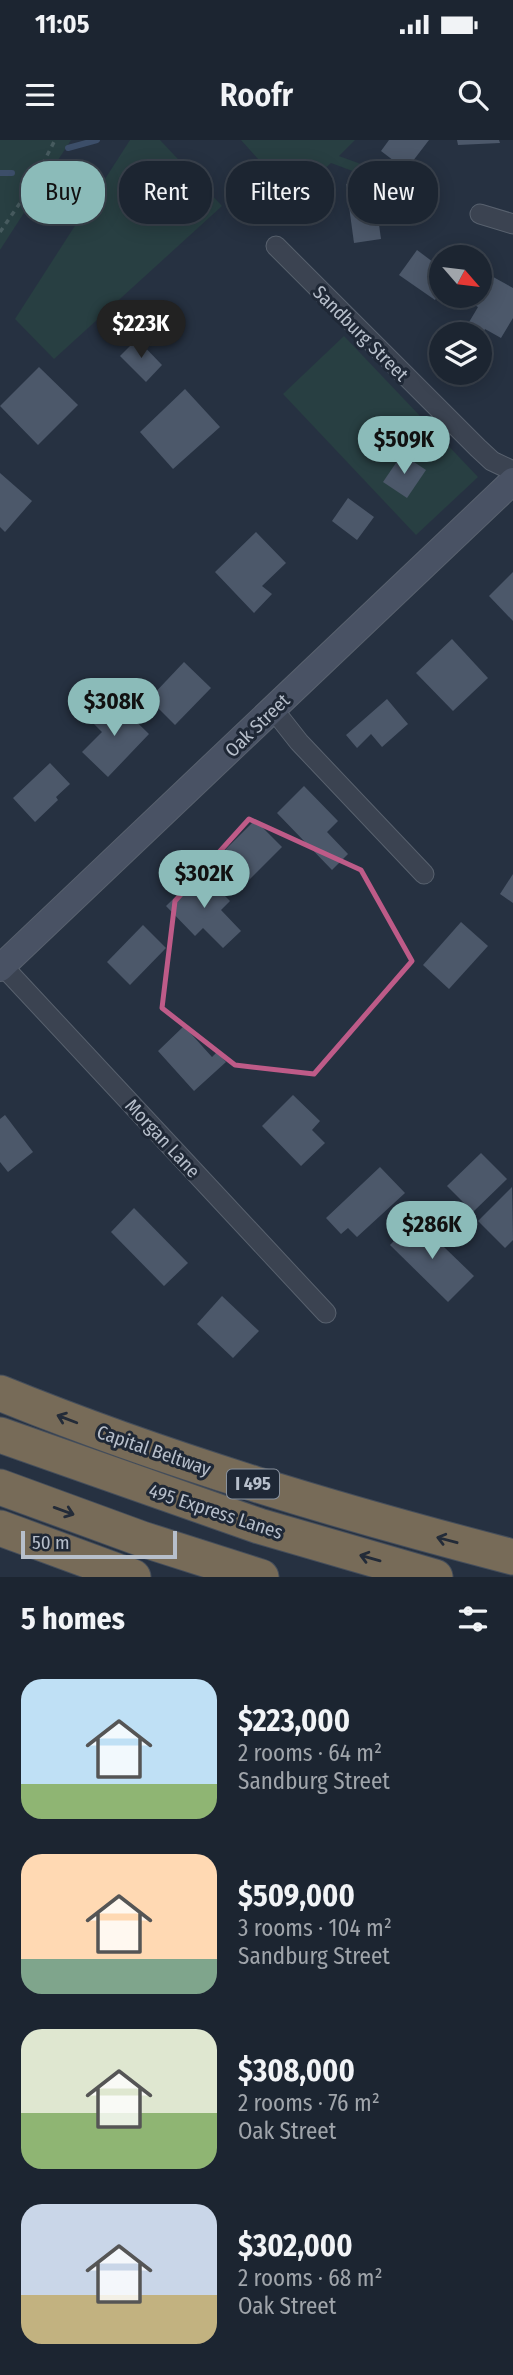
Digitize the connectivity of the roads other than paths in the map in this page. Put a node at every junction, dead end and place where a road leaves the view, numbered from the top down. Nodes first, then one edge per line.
1 (480, 214) dead end
2 (513, 224) edge
3 (276, 246) dead end
4 (513, 471) edge
5 (513, 481) edge
6 (273, 709) junction
7 (424, 874) dead end
8 (1, 965) edge
9 (326, 1313) dead end
10 (0, 1393) edge
11 (0, 1435) edge
12 (0, 1487) edge
13 (0, 1528) edge
14 (513, 1557) edge
15 (133, 1577) edge
16 (261, 1577) edge
17 (435, 1577) edge

1 - 2 street
3 - 4 street, Sandburg Street
5 - 6 street, Oak Street
6 - 7 street
6 - 8 street, Oak Street
8 - 9 street, Morgan Lane
14 -> 10 highway, Capital Beltway / I 495
17 -> 11 highway, 495 Express Lanes / I 495
12 -> 16 highway
13 - 15 highway

